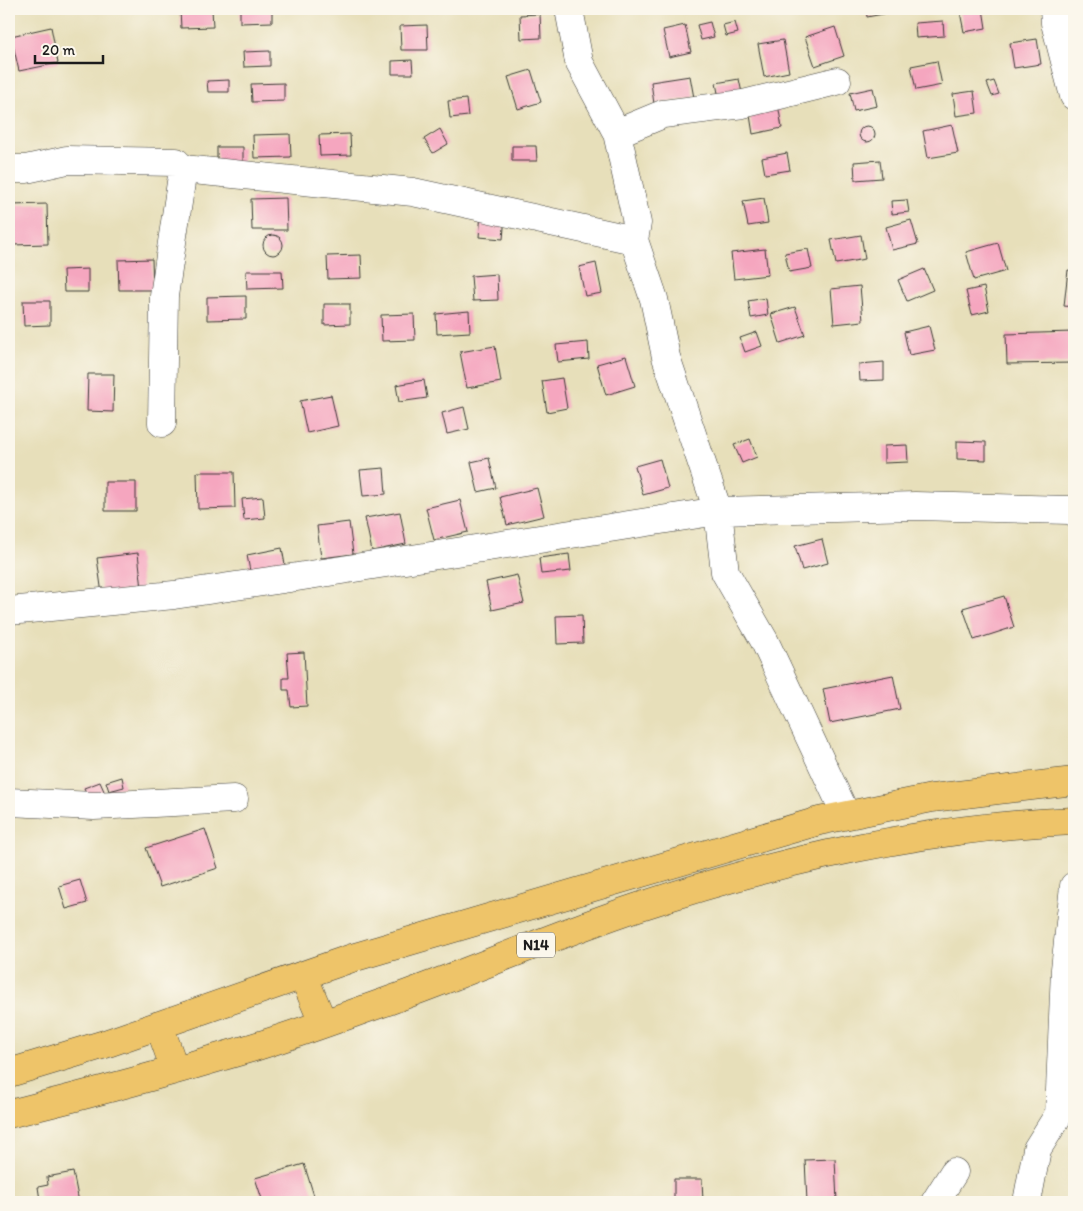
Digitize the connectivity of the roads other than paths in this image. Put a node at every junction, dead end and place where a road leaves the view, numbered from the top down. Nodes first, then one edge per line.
1 (569, 9) edge
2 (1054, 9) edge
3 (837, 81) dead end
4 (1074, 96) edge
5 (618, 133) junction
6 (9, 169) edge
7 (183, 169) junction
8 (634, 240) junction
9 (162, 423) dead end
10 (718, 510) junction
11 (1074, 512) edge
12 (9, 611) edge
13 (1074, 781) edge
14 (234, 799) dead end
15 (9, 802) edge
16 (846, 816) junction
17 (1074, 821) edge
18 (1074, 886) edge
19 (303, 975) junction
20 (323, 1023) junction
21 (159, 1025) junction
22 (175, 1070) junction
23 (9, 1073) edge
24 (9, 1114) edge
25 (1067, 1115) edge
26 (954, 1172) dead end
27 (935, 1202) edge
28 (1027, 1202) edge

1 - 5 street
2 - 4 street
3 - 5 street
5 - 8 street
6 - 7 street
7 - 8 street
7 - 9 street
8 - 10 street
10 - 11 street
10 - 12 street
10 - 16 street
13 - 16 main road, N14
14 - 15 street
16 - 19 main road, N14
17 - 20 main road, N14
18 - 25 street
19 - 20 main road
19 - 21 main road, N14
20 - 22 main road, N14
21 - 22 main road
21 - 23 main road, N14
22 - 24 main road, N14
25 - 28 street
26 - 27 street

